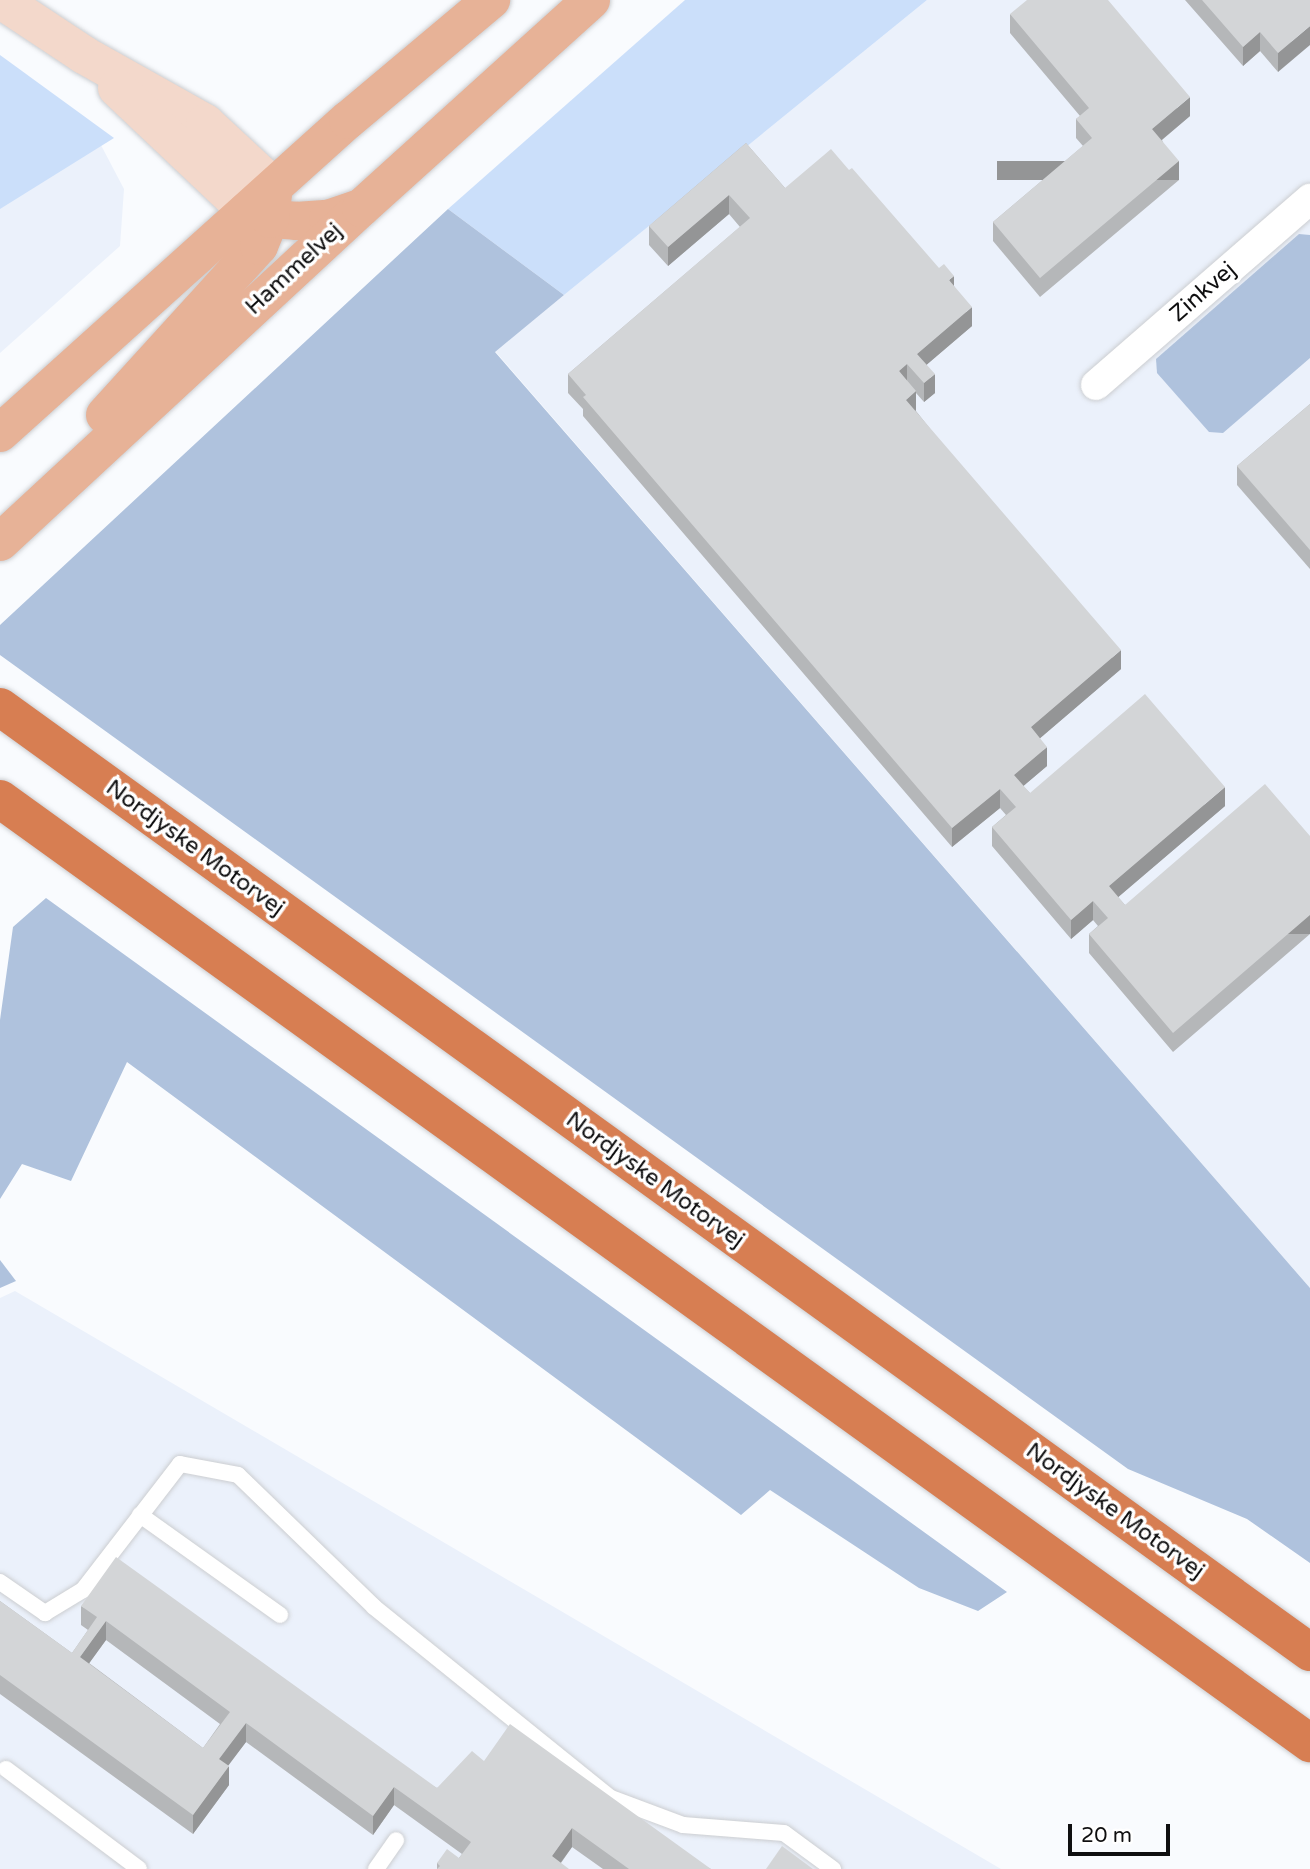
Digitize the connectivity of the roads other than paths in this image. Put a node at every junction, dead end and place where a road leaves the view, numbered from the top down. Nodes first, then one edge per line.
1 (1, 0) edge
2 (491, 0) edge
3 (591, 0) edge
4 (611, 0) edge
5 (556, 31) junction
6 (1310, 199) edge
7 (264, 205) junction
8 (361, 208) junction
9 (1096, 385) dead end
10 (0, 433) edge
11 (0, 531) edge
12 (0, 542) edge
13 (0, 707) edge
14 (0, 799) edge
15 (140, 1516) junction
16 (0, 1582) edge
17 (279, 1615) dead end
18 (1310, 1652) edge
19 (1310, 1743) edge
20 (6, 1769) dead end
21 (396, 1840) dead end
22 (134, 1867) edge
23 (376, 1869) edge
24 (833, 1869) edge

1 - 7 street
2 - 7 main road
3 - 5 main road, Hammelvej
4 - 5 main road
5 - 8 main road, Hammelvej
6 - 9 street, Zinkvej
7 - 8 main road
7 - 10 main road
7 - 11 main road
8 - 12 main road, Hammelvej
13 - 18 highway, Nordjyske Motorvej
14 - 19 highway
15 - 16 lane
15 - 17 lane
15 - 24 lane
20 - 22 lane
21 - 23 lane

